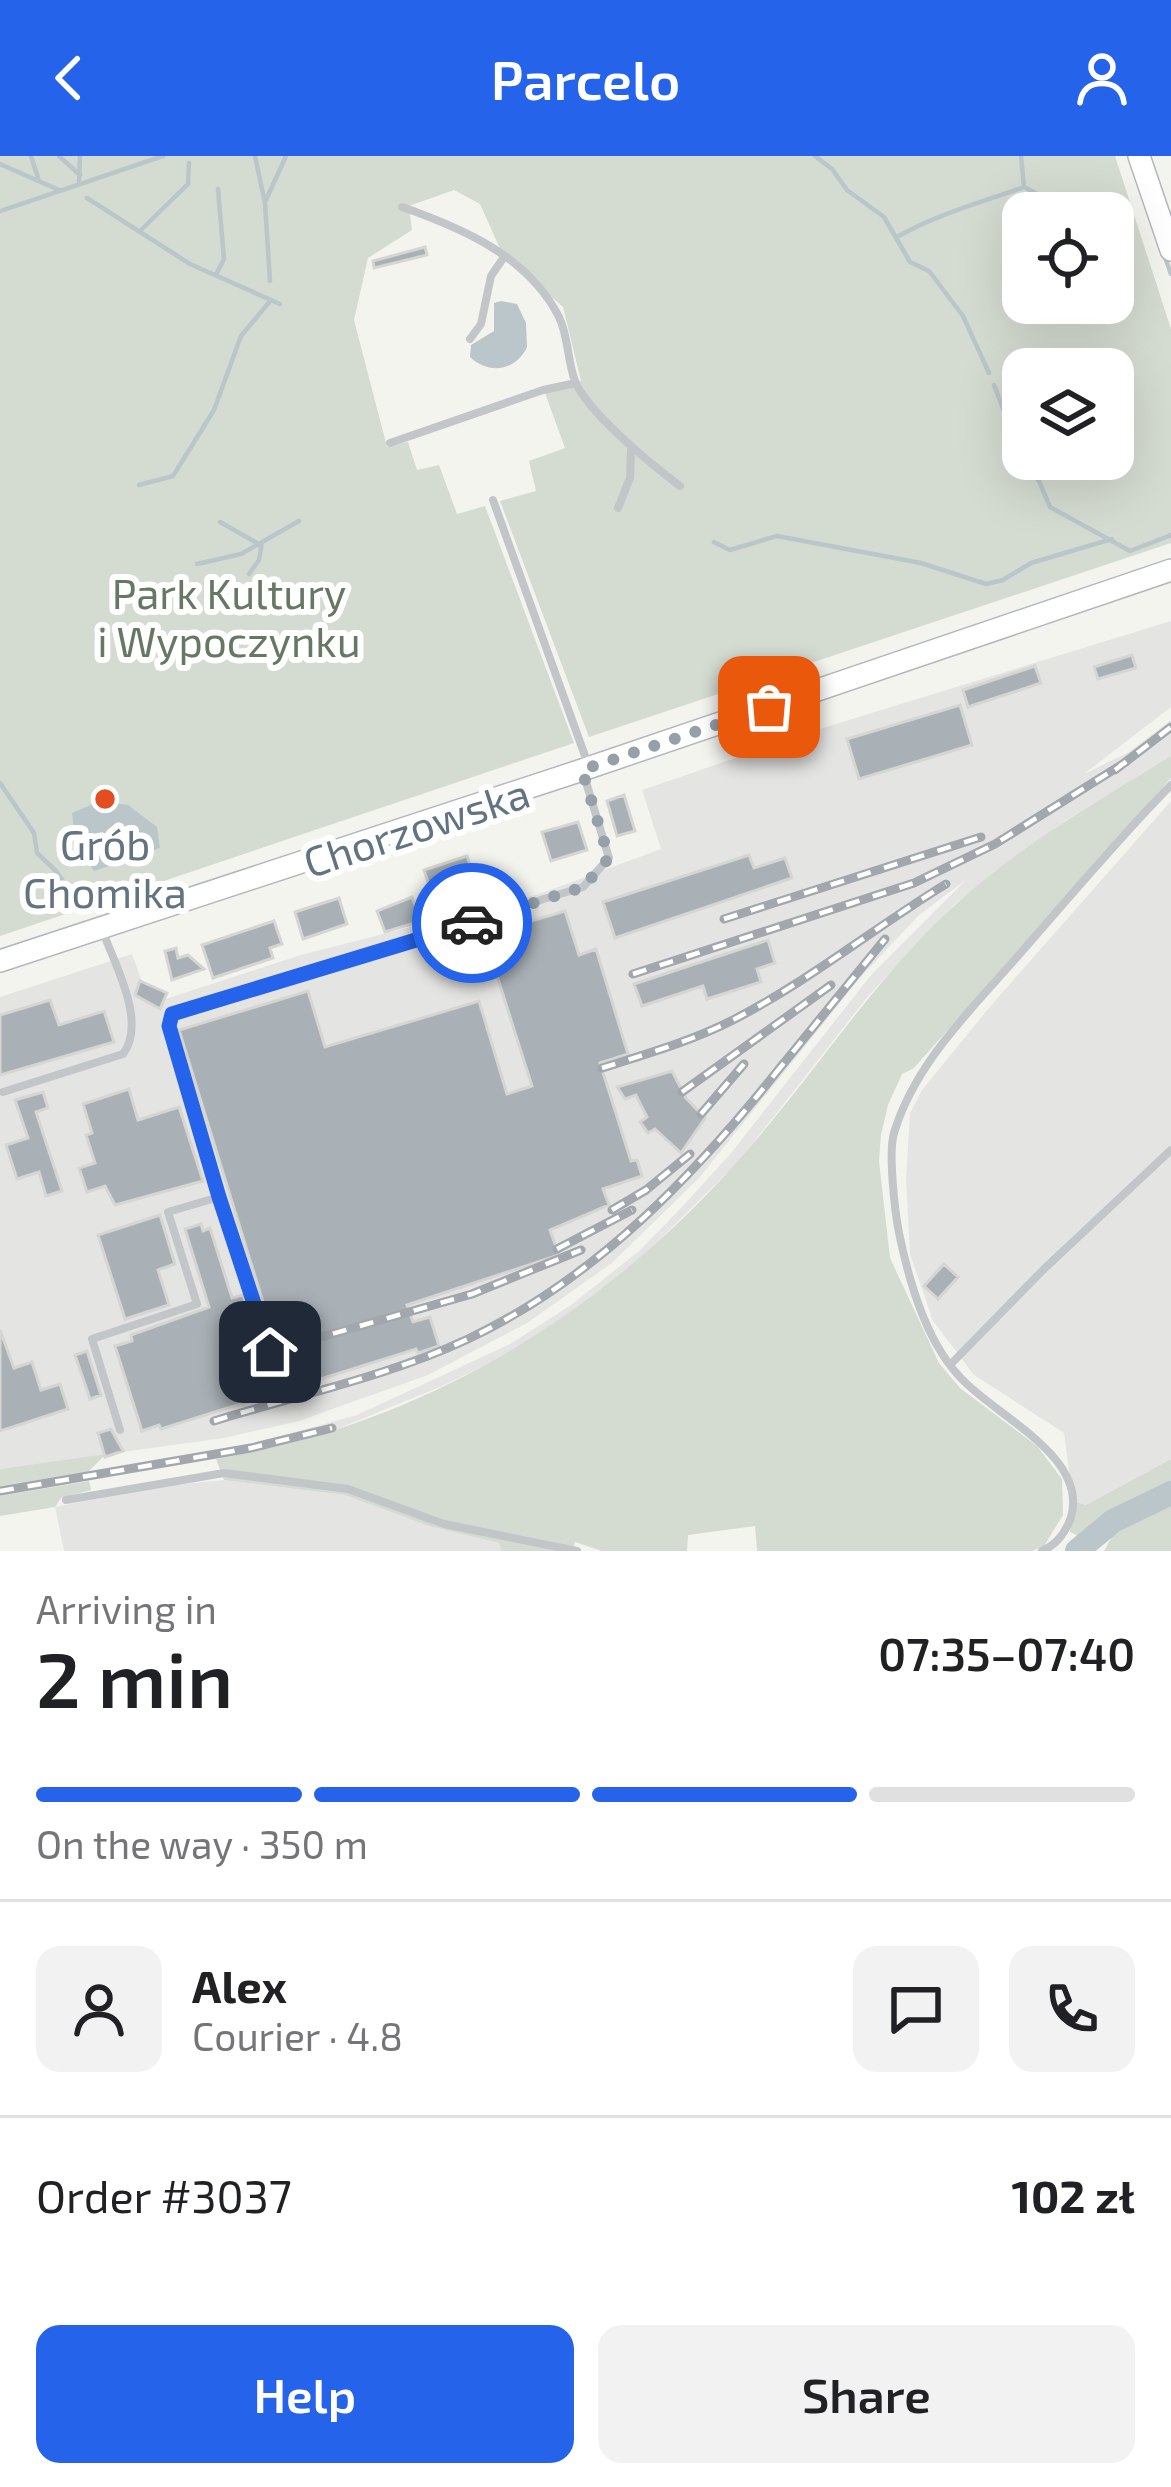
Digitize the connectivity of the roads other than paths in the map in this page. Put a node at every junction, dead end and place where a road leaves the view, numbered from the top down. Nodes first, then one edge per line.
1 (1139, 156) edge
2 (402, 208) dead end
3 (1171, 250) edge
4 (504, 256) junction
5 (470, 339) dead end
6 (576, 383) junction
7 (390, 443) dead end
8 (631, 449) junction
9 (680, 486) dead end
10 (493, 500) dead end
11 (618, 508) dead end
12 (1171, 570) edge
13 (586, 769) junction
14 (1171, 785) edge
15 (103, 930) junction
16 (0, 961) edge
17 (3, 1092) edge
18 (1171, 1150) edge
19 (219, 1197) junction
20 (270, 1352) dead end
21 (950, 1365) junction
22 (120, 1430) dead end
23 (66, 1500) dead end
24 (577, 1551) edge
25 (1042, 1551) edge

1 - 3 main road
2 - 4 lane
4 - 5 lane
4 - 6 lane
6 - 7 lane
6 - 8 lane
8 - 9 lane
8 - 11 lane
10 - 13 lane
12 - 13 main road, Chorzowska
13 - 15 main road, Chorzowska
13 - 19 lane
14 - 21 lane
15 - 16 main road, Chorzowska
15 - 17 lane
18 - 21 lane
19 - 20 lane
19 - 22 lane
21 - 25 lane
23 - 24 lane

